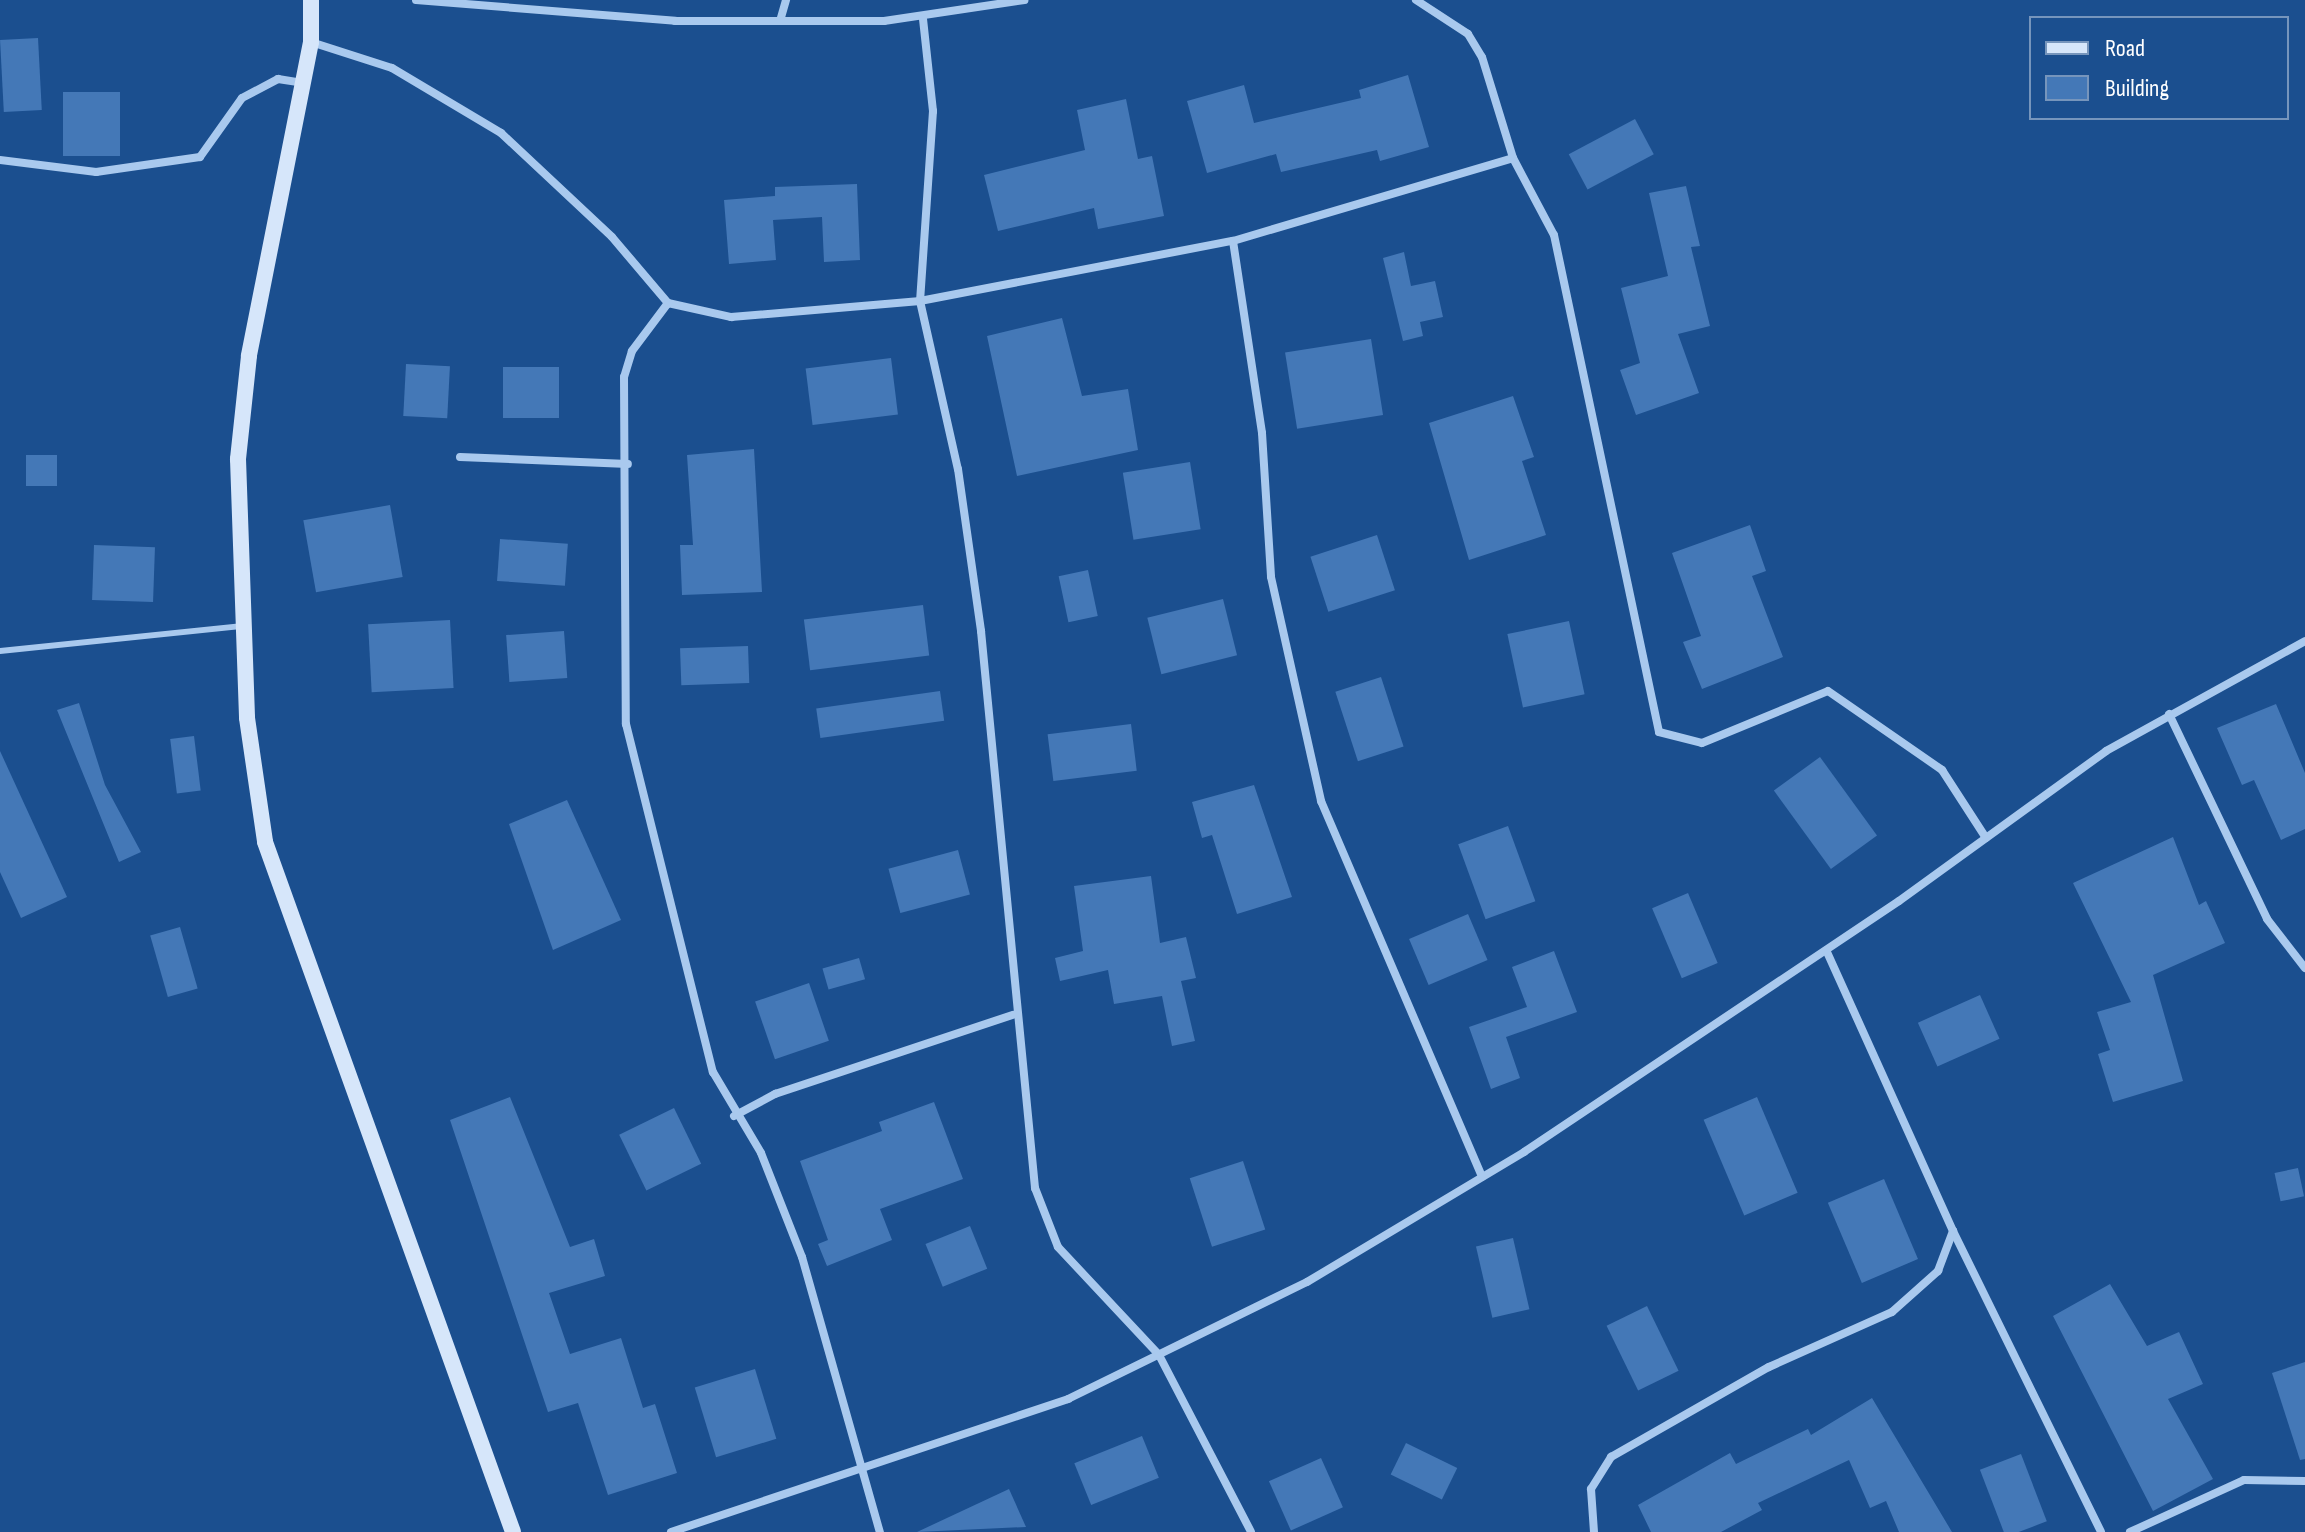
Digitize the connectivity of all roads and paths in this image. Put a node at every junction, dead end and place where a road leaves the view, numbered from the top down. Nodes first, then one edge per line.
1 (311, 0) edge
2 (416, 0) edge
3 (786, 0) edge
4 (1024, 0) edge
5 (1416, 0) edge
6 (446, 2) edge
7 (923, 19) junction
8 (780, 21) junction
9 (311, 42) junction
10 (303, 83) junction
11 (1513, 158) junction
12 (0, 160) edge
13 (1233, 241) junction
14 (920, 301) junction
15 (668, 303) junction
16 (460, 457) dead end
17 (628, 464) junction
18 (245, 625) junction
19 (2305, 641) edge
20 (0, 651) edge
21 (2169, 714) junction
22 (1986, 838) junction
23 (1826, 950) junction
24 (2305, 968) edge
25 (1013, 1015) junction
26 (734, 1116) junction
27 (1482, 1177) junction
28 (1953, 1231) junction
29 (1159, 1355) junction
30 (863, 1468) junction
31 (2305, 1481) edge
32 (513, 1532) edge
33 (671, 1532) edge
34 (880, 1532) edge
35 (1251, 1532) edge
36 (1594, 1532) edge
37 (2101, 1532) edge
38 (2130, 1532) edge

1 - 9 street
2 - 6 street
3 - 8 street
4 - 7 street
5 - 11 street
6 - 8 street
7 - 8 street
7 - 14 street
9 - 10 street
9 - 15 street
10 - 12 street
10 - 18 street
11 - 13 street
11 - 22 street
13 - 14 street
13 - 27 street
14 - 15 street
14 - 25 street
15 - 17 street
16 - 17 street
17 - 26 street
18 - 20 lane
18 - 32 street
19 - 21 street
21 - 22 street
21 - 24 street
22 - 23 street
23 - 27 street
23 - 28 street
25 - 26 street
25 - 29 street
26 - 30 street
27 - 29 street
28 - 36 street
28 - 37 street
29 - 30 street
29 - 35 street
30 - 33 street
30 - 34 street
31 - 38 street

